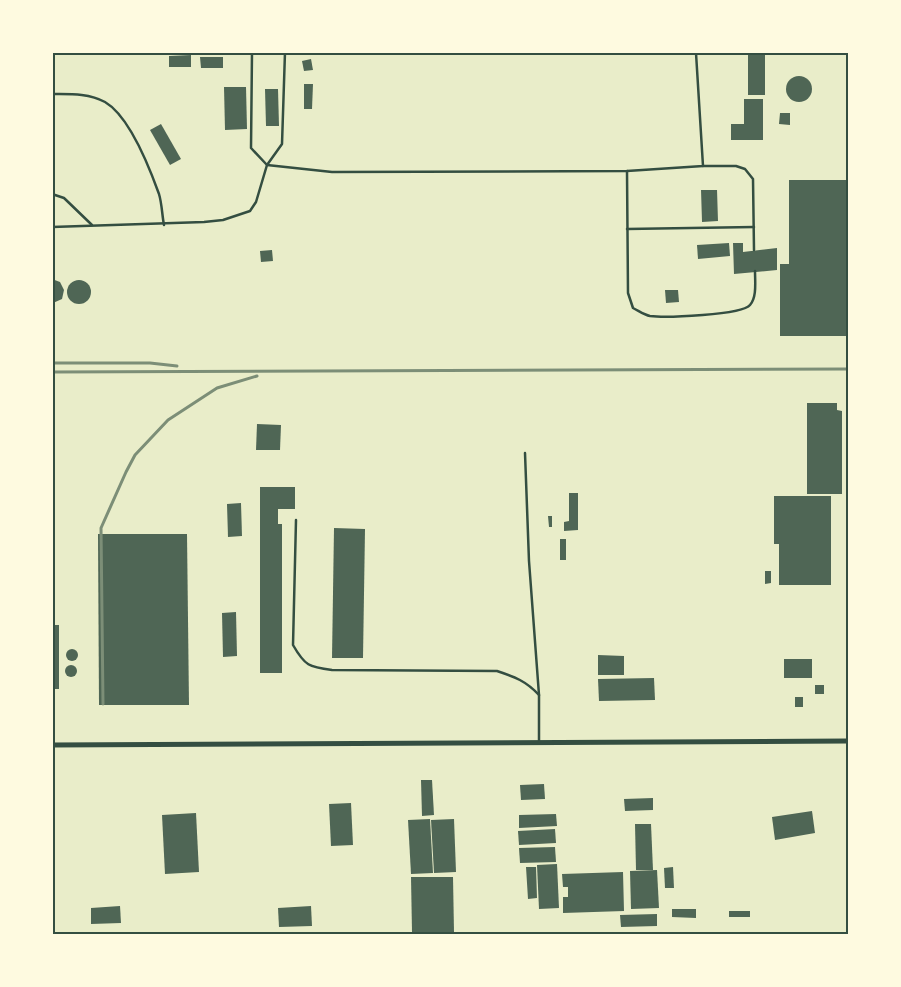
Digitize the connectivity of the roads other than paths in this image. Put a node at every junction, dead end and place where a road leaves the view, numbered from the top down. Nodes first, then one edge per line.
1 (252, 52) edge
2 (285, 52) edge
3 (696, 53) edge
4 (52, 94) edge
5 (267, 165) junction
6 (703, 166) junction
7 (627, 171) junction
8 (52, 194) edge
9 (164, 225) junction
10 (93, 226) junction
11 (52, 227) edge
12 (754, 227) junction
13 (627, 229) junction
14 (754, 250) dead end
15 (755, 271) dead end
16 (525, 453) dead end
17 (296, 520) dead end
18 (538, 695) junction
19 (848, 741) edge
20 (539, 743) junction
21 (52, 745) edge

1 - 5 lane
2 - 5 lane
3 - 6 lane
4 - 9 lane
5 - 7 lane
5 - 9 lane
6 - 7 lane
6 - 12 lane
7 - 13 lane
8 - 10 lane
9 - 10 lane
10 - 11 lane
12 - 13 lane
12 - 14 lane
13 - 15 lane
16 - 18 lane
17 - 18 lane
18 - 20 lane
19 - 20 street
20 - 21 street

